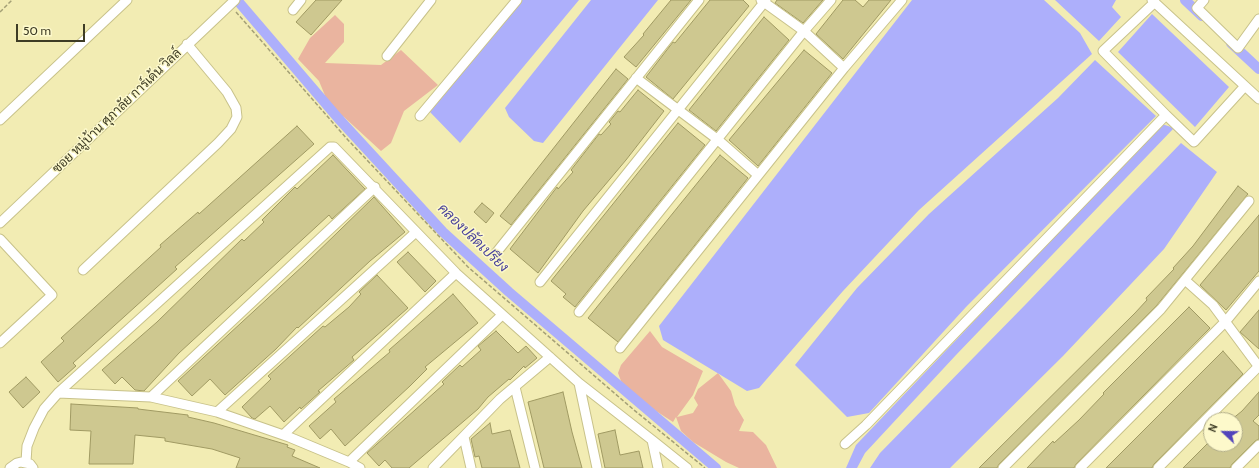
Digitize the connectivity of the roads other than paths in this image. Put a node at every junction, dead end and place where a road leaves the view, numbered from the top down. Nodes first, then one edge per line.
1 (128, 0) edge
2 (301, 0) edge
3 (431, 0) edge
4 (517, 0) edge
5 (699, 0) edge
6 (831, 0) edge
7 (902, 0) edge
8 (1204, 0) edge
9 (764, 1) edge
10 (1154, 1) edge
11 (232, 2) edge
12 (293, 10) dead end
13 (1259, 19) edge
14 (804, 31) junction
15 (187, 44) junction
16 (387, 56) dead end
17 (844, 68) junction
18 (636, 78) junction
19 (1245, 86) junction
20 (1259, 99) edge
21 (678, 109) junction
22 (1166, 115) junction
23 (420, 116) dead end
24 (0, 120) edge
25 (717, 139) junction
26 (758, 175) junction
27 (375, 187) junction
28 (1249, 201) dead end
29 (0, 223) edge
30 (416, 232) junction
31 (0, 239) edge
32 (496, 253) dead end
33 (83, 270) dead end
34 (456, 273) junction
35 (1185, 280) junction
36 (1259, 281) edge
37 (540, 282) dead end
38 (579, 312) dead end
39 (502, 315) junction
40 (1226, 322) junction
41 (0, 343) edge
42 (620, 348) dead end
43 (550, 358) junction
44 (1259, 367) edge
45 (579, 383) junction
46 (515, 387) junction
47 (58, 393) junction
48 (151, 397) junction
49 (217, 412) junction
50 (282, 435) junction
51 (464, 437) junction
52 (652, 440) junction
53 (845, 444) dead end
54 (1259, 445) edge
55 (26, 462) junction
56 (349, 462) junction
57 (10, 468) edge
58 (33, 468) edge
59 (360, 468) edge
60 (433, 468) edge
61 (471, 468) edge
62 (535, 468) edge
63 (597, 468) edge
64 (658, 468) edge
65 (687, 468) edge
66 (1003, 468) edge
67 (1080, 468) edge
68 (1158, 468) edge
69 (1236, 468) edge

1 - 24 street
2 - 12 street
3 - 16 street
4 - 23 street
5 - 18 street
6 - 14 street
7 - 17 street
8 - 13 street
9 - 14 street
9 - 21 street
10 - 19 street
10 - 22 street
11 - 15 street, ซอย หมู่บ้าน ศุภาลัย การ์เด้น วิลล์
14 - 17 street
14 - 25 street
15 - 29 street, ซอย หมู่บ้าน ศุภาลัย การ์เด้น วิลล์
15 - 33 street
17 - 26 street
18 - 21 street
18 - 32 street
19 - 20 street
19 - 22 street
21 - 25 street
21 - 37 street
22 - 53 street
25 - 26 street
25 - 38 street
26 - 42 street
27 - 30 street
27 - 47 street
27 - 48 street
28 - 35 street
30 - 34 street
30 - 49 street
31 - 41 street
34 - 39 street
34 - 50 street
35 - 40 street
35 - 66 street
36 - 40 street
39 - 43 street
39 - 56 street
40 - 44 street
40 - 67 street
43 - 45 street
43 - 46 street
44 - 68 street
45 - 52 street
45 - 63 street
46 - 51 street
46 - 62 street
47 - 48 street
47 - 55 street
48 - 49 street
49 - 50 street
50 - 56 street
51 - 60 street
51 - 61 street
52 - 64 street
52 - 65 street
54 - 69 street
55 - 57 street
55 - 58 street
56 - 59 street

